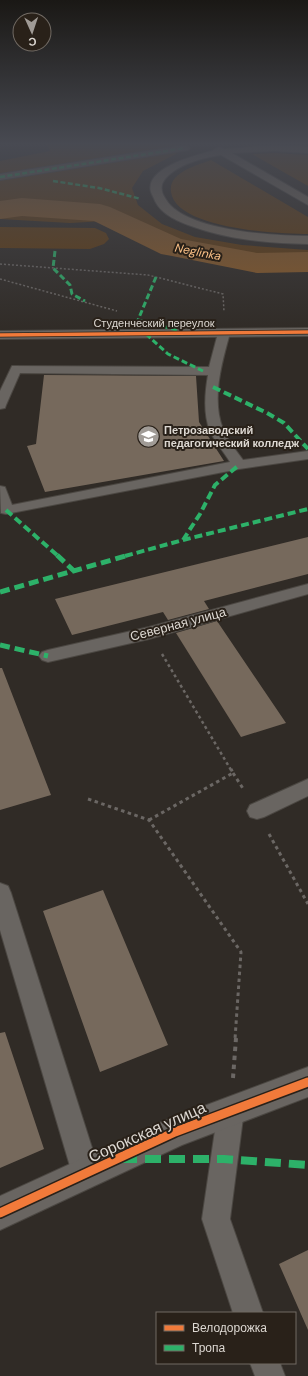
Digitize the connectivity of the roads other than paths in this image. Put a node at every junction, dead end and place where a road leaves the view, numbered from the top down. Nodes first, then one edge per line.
1 (164, 206) edge
2 (308, 240) edge
3 (308, 332) edge
4 (224, 333) junction
5 (0, 335) edge
6 (214, 371) junction
7 (0, 405) edge
8 (308, 455) edge
9 (240, 465) junction
10 (0, 490) edge
11 (308, 589) edge
12 (48, 656) dead end
13 (308, 787) edge
14 (257, 811) road end
15 (0, 893) edge
16 (308, 1082) edge
17 (231, 1110) junction
18 (86, 1173) junction
19 (0, 1213) edge
20 (248, 1312) edge
21 (265, 1364) edge
22 (270, 1376) edge

1 - 2 main road
3 - 4 street, Студенческий переулок
4 - 5 street, Студенческий переулок
4 - 6 lane
6 - 7 lane
6 - 9 lane
8 - 9 lane
9 - 10 lane
11 - 12 lane, Северная улица
13 - 14 lane
15 - 18 lane
16 - 17 street, Сорокская улица
17 - 18 street, Сорокская улица
17 - 20 lane
18 - 19 street, Сорокская улица
21 - 22 lane

